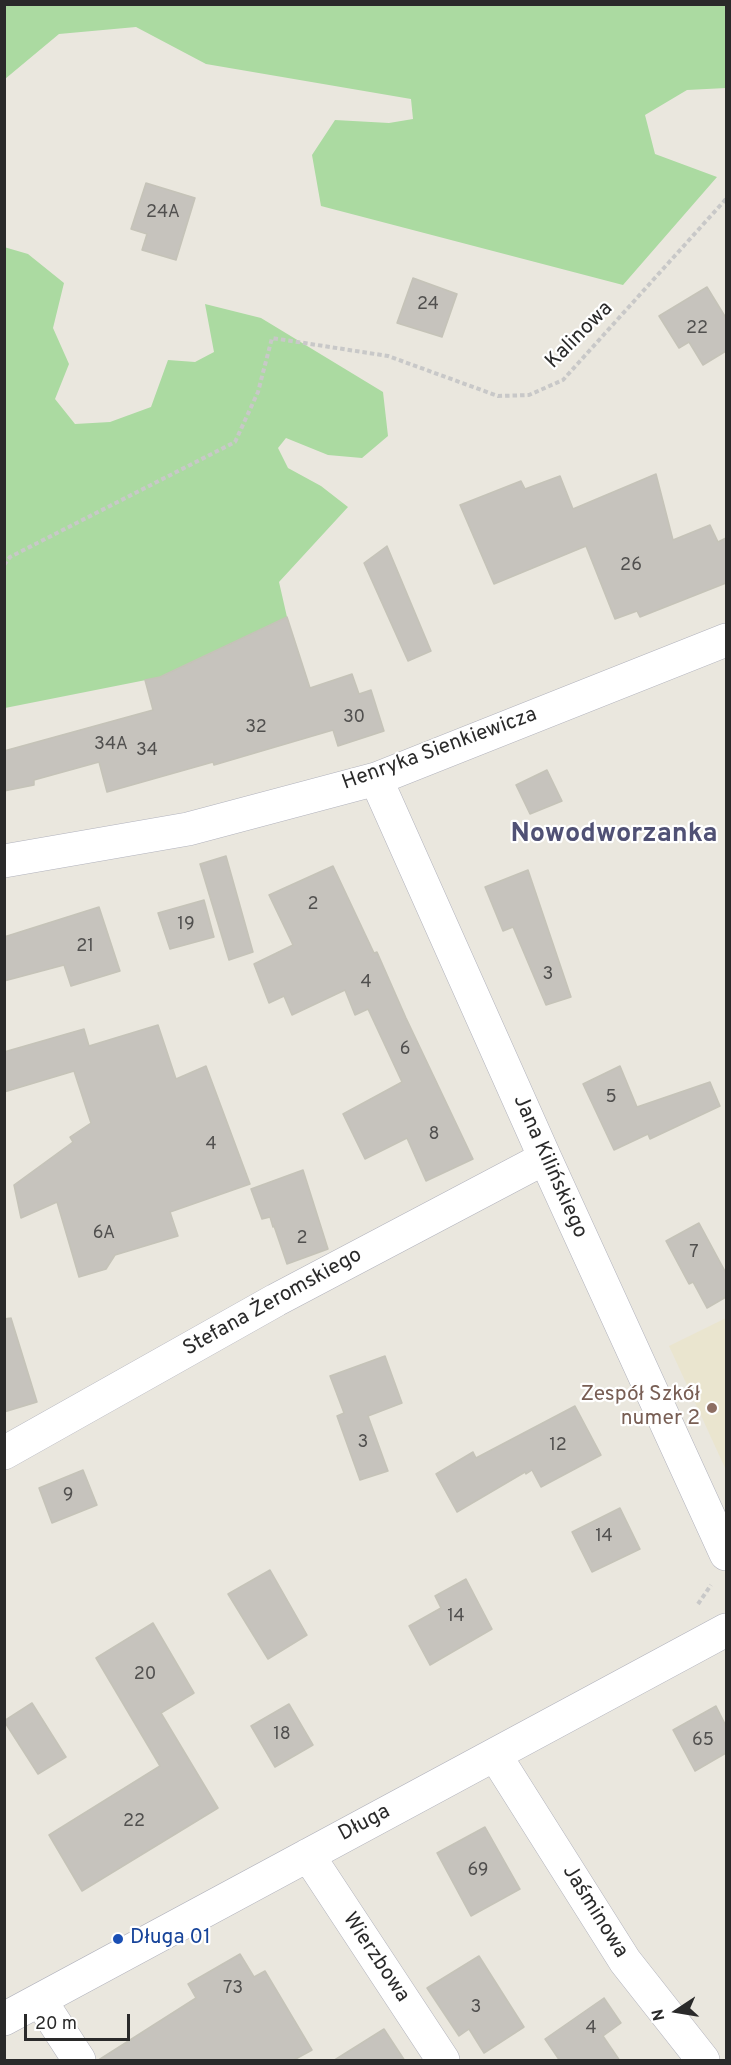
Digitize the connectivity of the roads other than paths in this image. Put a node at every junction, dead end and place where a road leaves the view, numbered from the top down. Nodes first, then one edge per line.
1 (726, 640) edge
2 (376, 779) junction
3 (4, 861) edge
4 (545, 1158) junction
5 (4, 1453) edge
6 (726, 1554) edge
7 (726, 1630) edge
8 (495, 1755) junction
9 (308, 1855) junction
10 (40, 2000) junction
11 (4, 2019) edge
12 (79, 2061) edge
13 (442, 2061) edge
14 (703, 2061) edge

1 - 2 street, Henryka Sienkiewicza
2 - 3 street, Henryka Sienkiewicza
2 - 4 street, Jana Kilińskiego
4 - 5 street, Stefana Żeromskiego
4 - 6 street, Jana Kilińskiego
7 - 8 street, Długa
8 - 9 street, Długa
8 - 14 street, Jaśminowa
9 - 10 street, Długa
9 - 13 street, Wierzbowa
10 - 11 street, Długa
10 - 12 street

